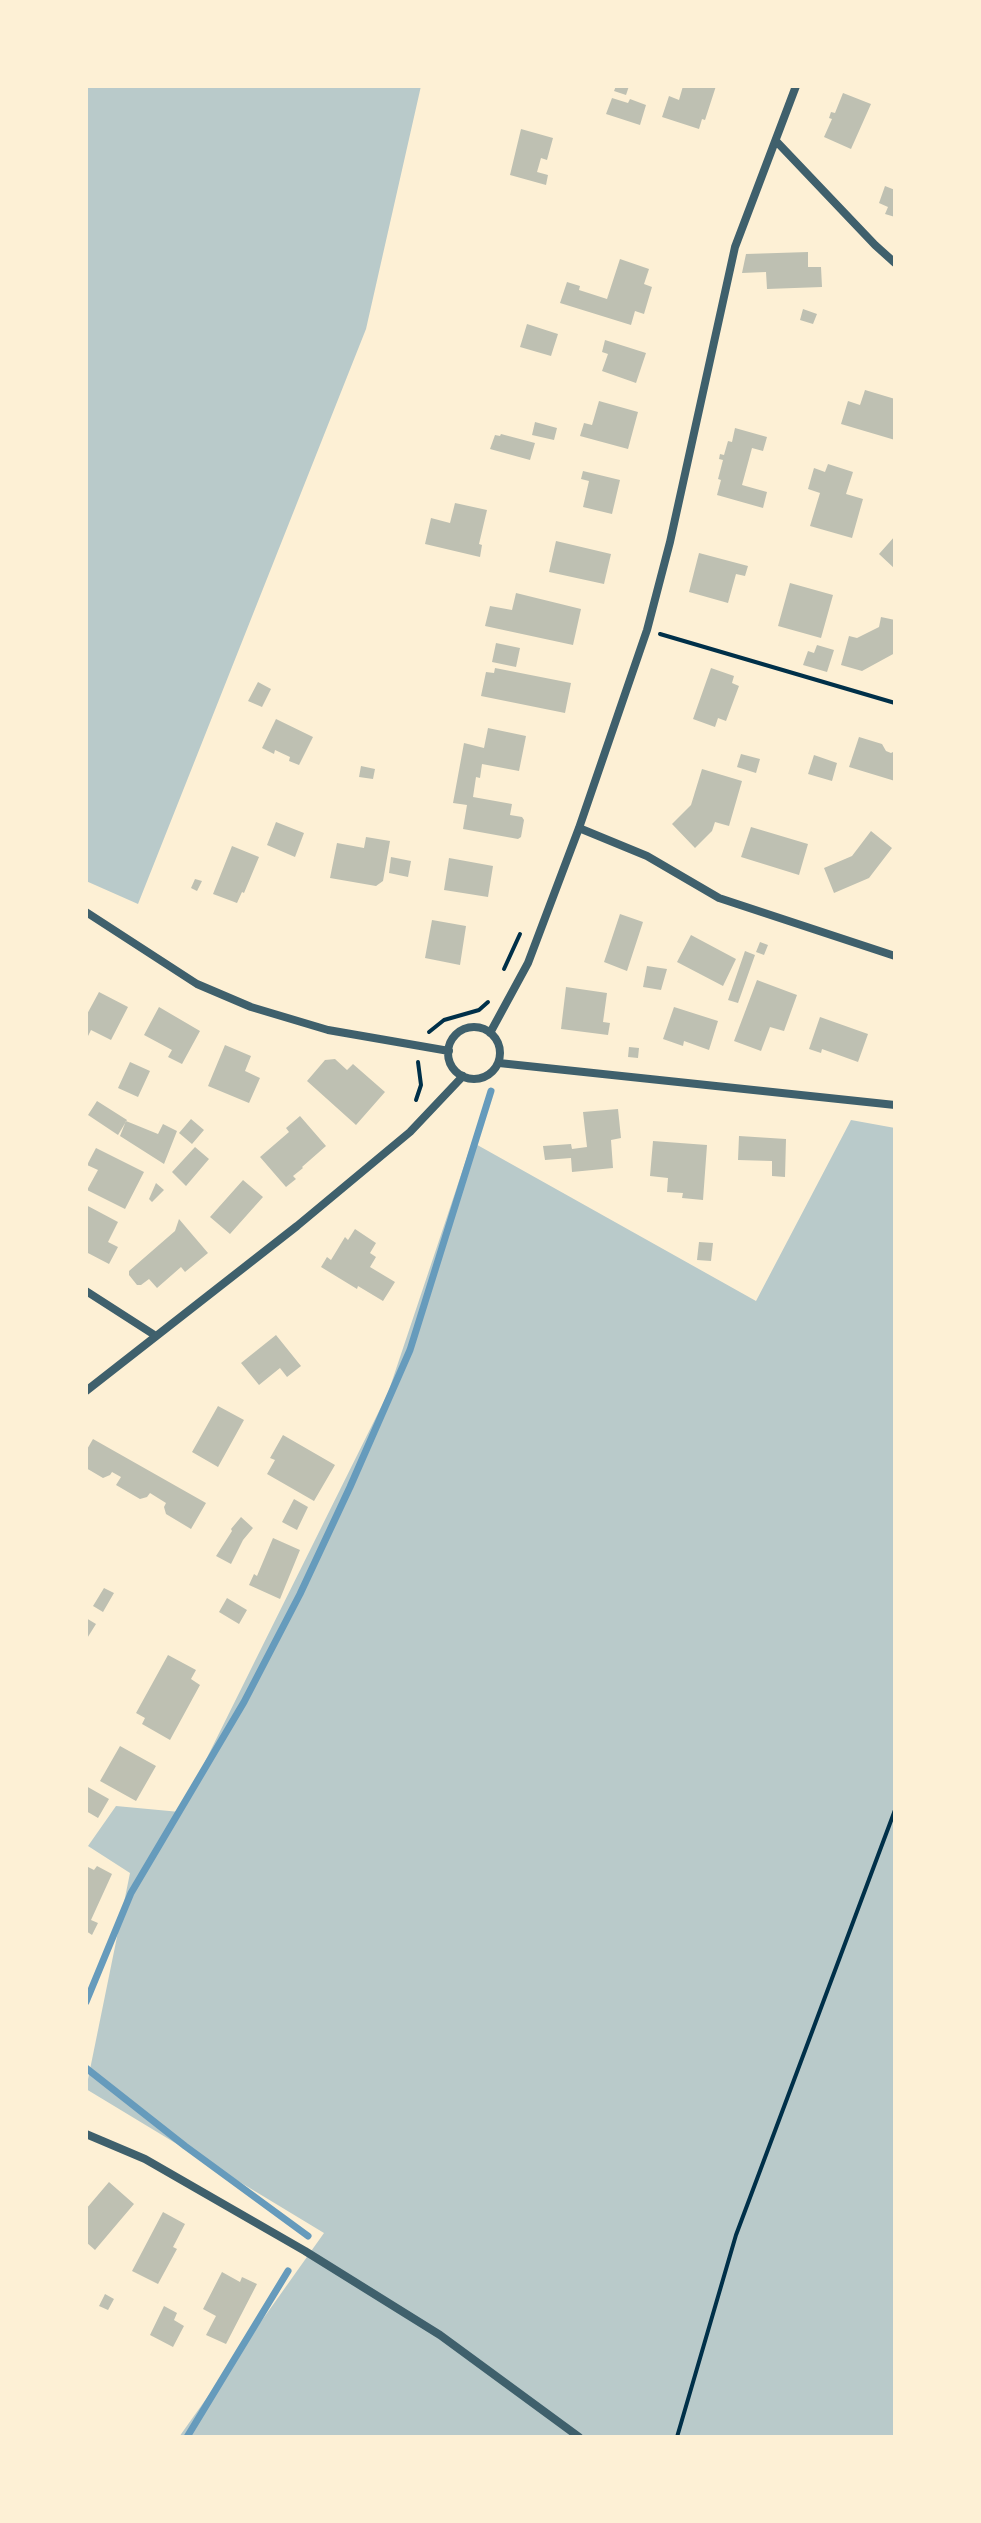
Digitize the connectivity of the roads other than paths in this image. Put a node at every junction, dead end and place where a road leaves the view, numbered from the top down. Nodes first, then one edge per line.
1 (796, 86) edge
2 (776, 141) junction
3 (895, 263) edge
4 (579, 828) junction
5 (86, 912) edge
6 (895, 956) edge
7 (490, 1033) junction
8 (449, 1051) junction
9 (499, 1063) junction
10 (463, 1076) junction
11 (895, 1105) edge
12 (86, 1291) edge
13 (156, 1336) junction
14 (86, 1391) edge
15 (86, 2134) edge
16 (579, 2437) edge

1 - 2 street
2 - 3 street
2 - 4 street
4 - 6 street
4 - 7 street
5 - 8 street
7 - 8 street
7 - 9 street
8 - 10 street
9 - 10 street
9 - 11 street
10 - 13 street
12 - 13 street
13 - 14 street
15 - 16 street

